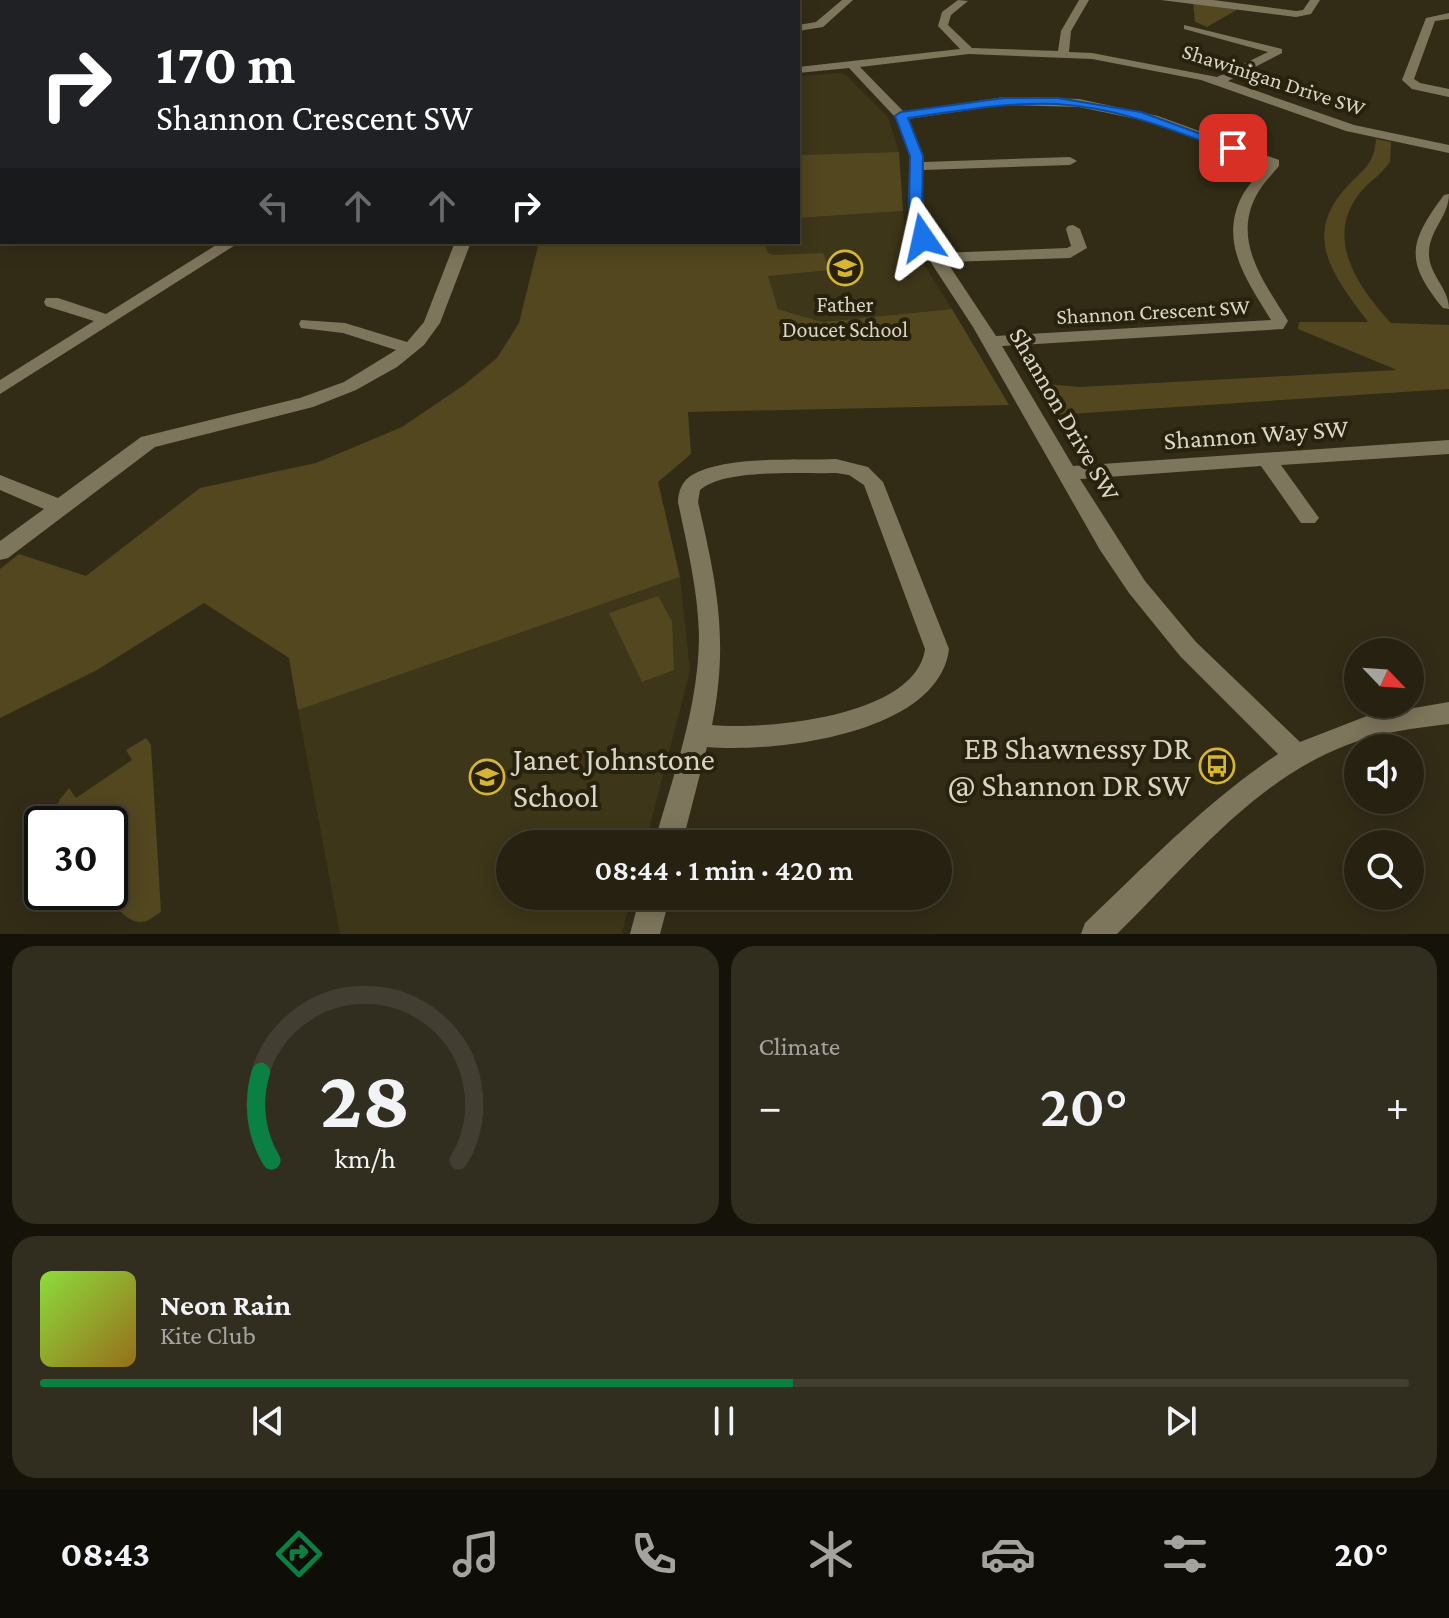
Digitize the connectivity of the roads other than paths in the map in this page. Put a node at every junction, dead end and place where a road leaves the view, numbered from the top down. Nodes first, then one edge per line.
1 (848, 0) edge
2 (1084, 0) edge
3 (1166, 0) edge
4 (1198, 0) edge
5 (1315, 0) edge
6 (963, 1) edge
7 (1449, 16) edge
8 (1188, 27) dead end
9 (800, 28) edge
10 (969, 51) junction
11 (1063, 53) junction
12 (853, 66) junction
13 (800, 70) edge
14 (1219, 81) junction
15 (1449, 93) edge
16 (901, 116) junction
17 (1449, 149) edge
18 (1070, 161) dead end
19 (916, 166) junction
20 (1447, 203) edge
21 (1073, 229) dead end
22 (229, 244) edge
23 (462, 244) edge
24 (934, 258) junction
25 (52, 302) dead end
26 (1449, 304) edge
27 (107, 320) junction
28 (307, 324) dead end
29 (991, 341) junction
30 (409, 348) junction
31 (0, 388) edge
32 (1449, 447) edge
33 (1268, 461) junction
34 (1067, 473) junction
35 (0, 482) edge
36 (60, 507) junction
37 (1308, 518) dead end
38 (0, 552) edge
39 (1449, 713) edge
40 (696, 734) junction
41 (1298, 757) junction
42 (672, 830) edge
43 (651, 910) edge
44 (645, 934) edge
45 (1096, 934) edge

1 - 9 street
2 - 11 street
3 - 4 street
4 - 5 street
6 - 10 street
7 - 15 street
8 - 14 street
10 - 11 street, Shawinigan Drive SW
10 - 12 street, Shawinigan Drive SW
11 - 14 street, Shawinigan Drive SW
12 - 13 street, Shawinigan Drive SW
12 - 16 street, Shannon Drive SW
14 - 17 street, Shawinigan Drive SW
16 - 19 street, Shannon Drive SW
16 - 29 street, Shannon Crescent SW
18 - 19 street
19 - 24 street, Shannon Drive SW
20 - 26 street
21 - 24 street
22 - 27 street
23 - 30 street
24 - 29 street, Shannon Drive SW
25 - 27 street
27 - 31 street
28 - 30 street
29 - 34 street, Shannon Drive SW
30 - 36 street
32 - 33 street, Shannon Way SW
33 - 34 street, Shannon Way SW
33 - 37 street
34 - 41 street, Shannon Drive SW
35 - 36 street
36 - 38 street
39 - 41 street
40 - 40 street
40 - 42 street
41 - 45 street
43 - 44 street

